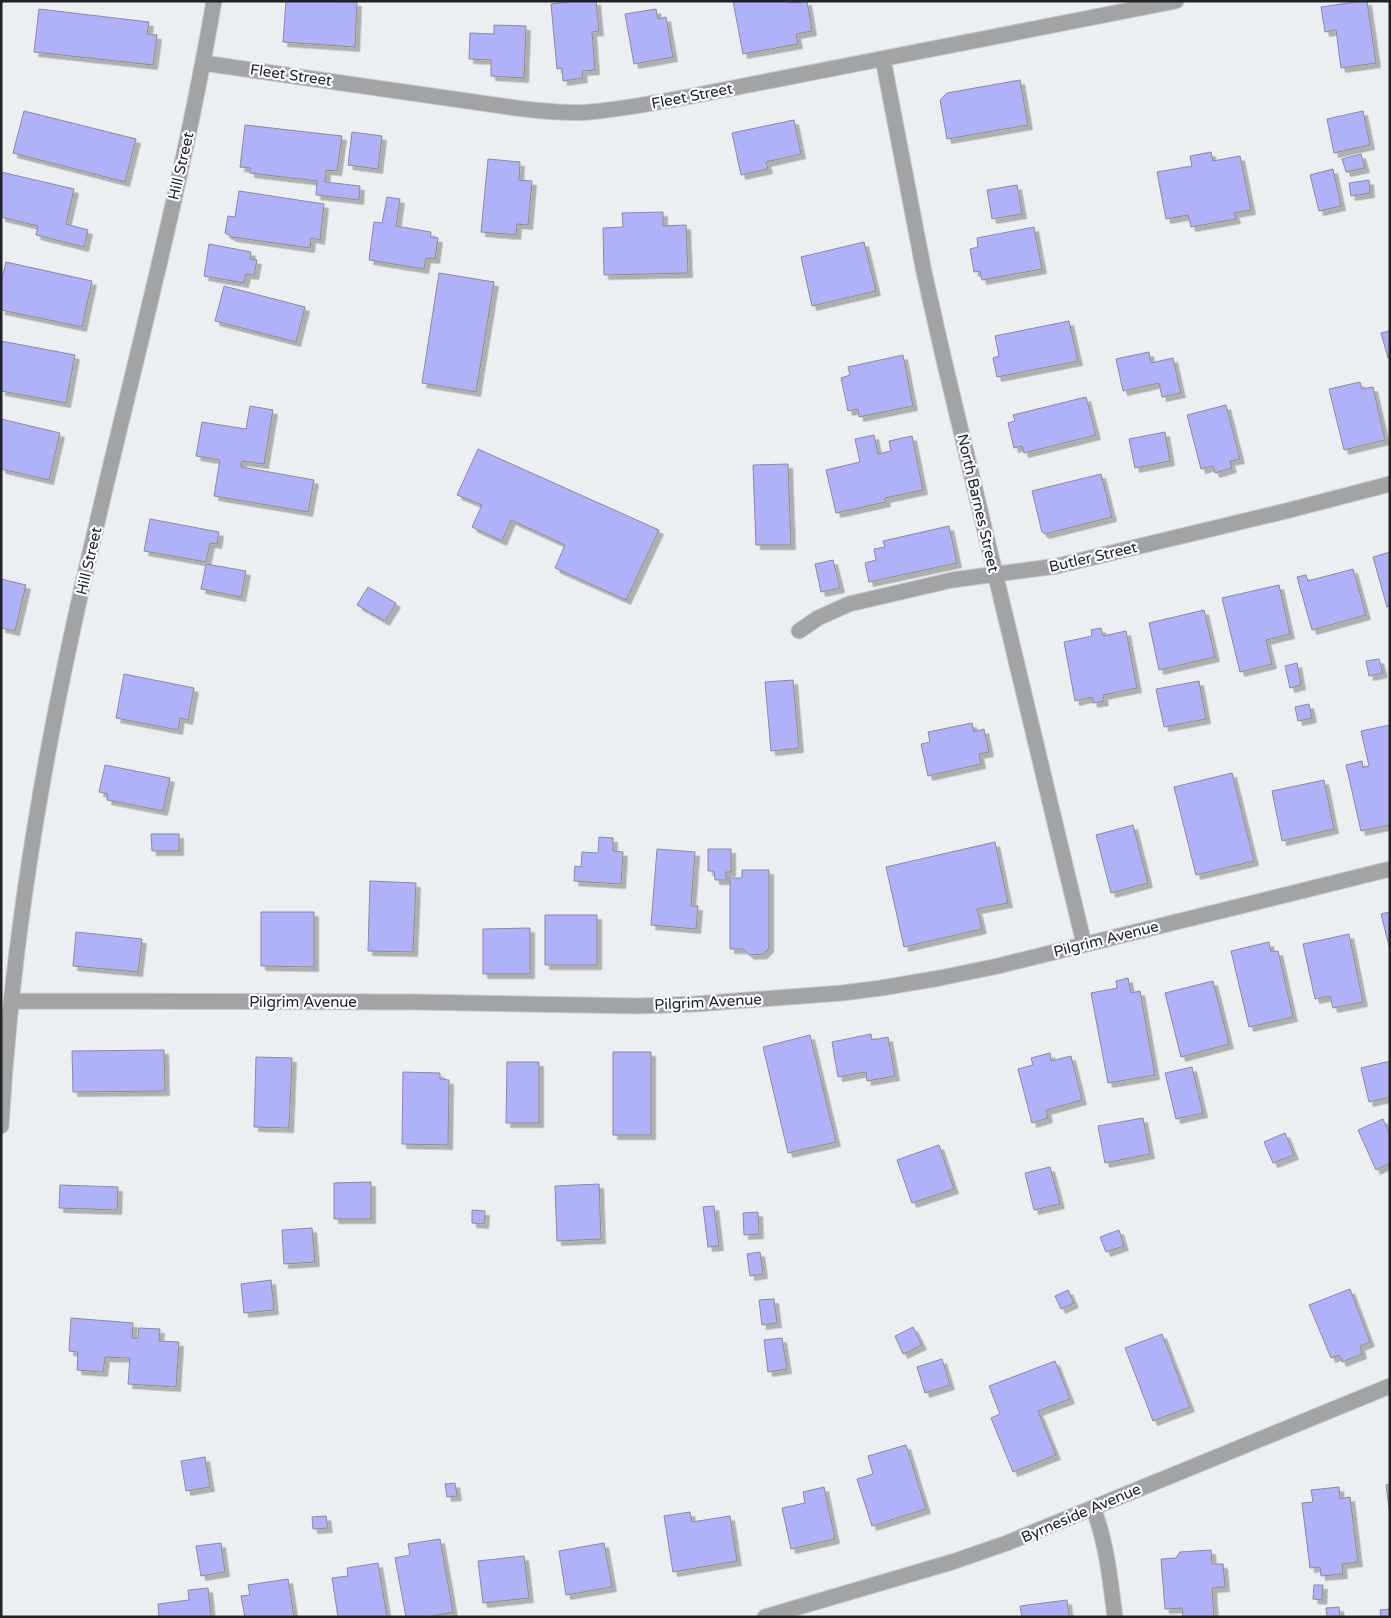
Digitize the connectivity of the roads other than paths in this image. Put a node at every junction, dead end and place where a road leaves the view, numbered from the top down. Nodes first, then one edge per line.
1 (214, 1) edge
2 (1176, 1) edge
3 (883, 59) junction
4 (203, 63) junction
5 (1390, 484) edge
6 (995, 575) junction
7 (799, 631) dead end
8 (1390, 868) edge
9 (1084, 944) junction
10 (11, 1001) junction
11 (1, 1126) edge
12 (1390, 1386) edge
13 (1093, 1508) junction
14 (765, 1617) edge
15 (1115, 1617) edge

1 - 4 street, Hill Street
2 - 3 street, Fleet Street
3 - 4 street, Fleet Street
3 - 6 street, North Barnes Street
4 - 10 street, Hill Street
5 - 6 street, Butler Street
6 - 7 street, Butler Street
6 - 9 street, North Barnes Street
8 - 9 street, Pilgrim Avenue
9 - 10 street, Pilgrim Avenue
10 - 11 street, Hill Street
12 - 13 street, Byrneside Avenue
13 - 14 street, Byrneside Avenue
13 - 15 street

